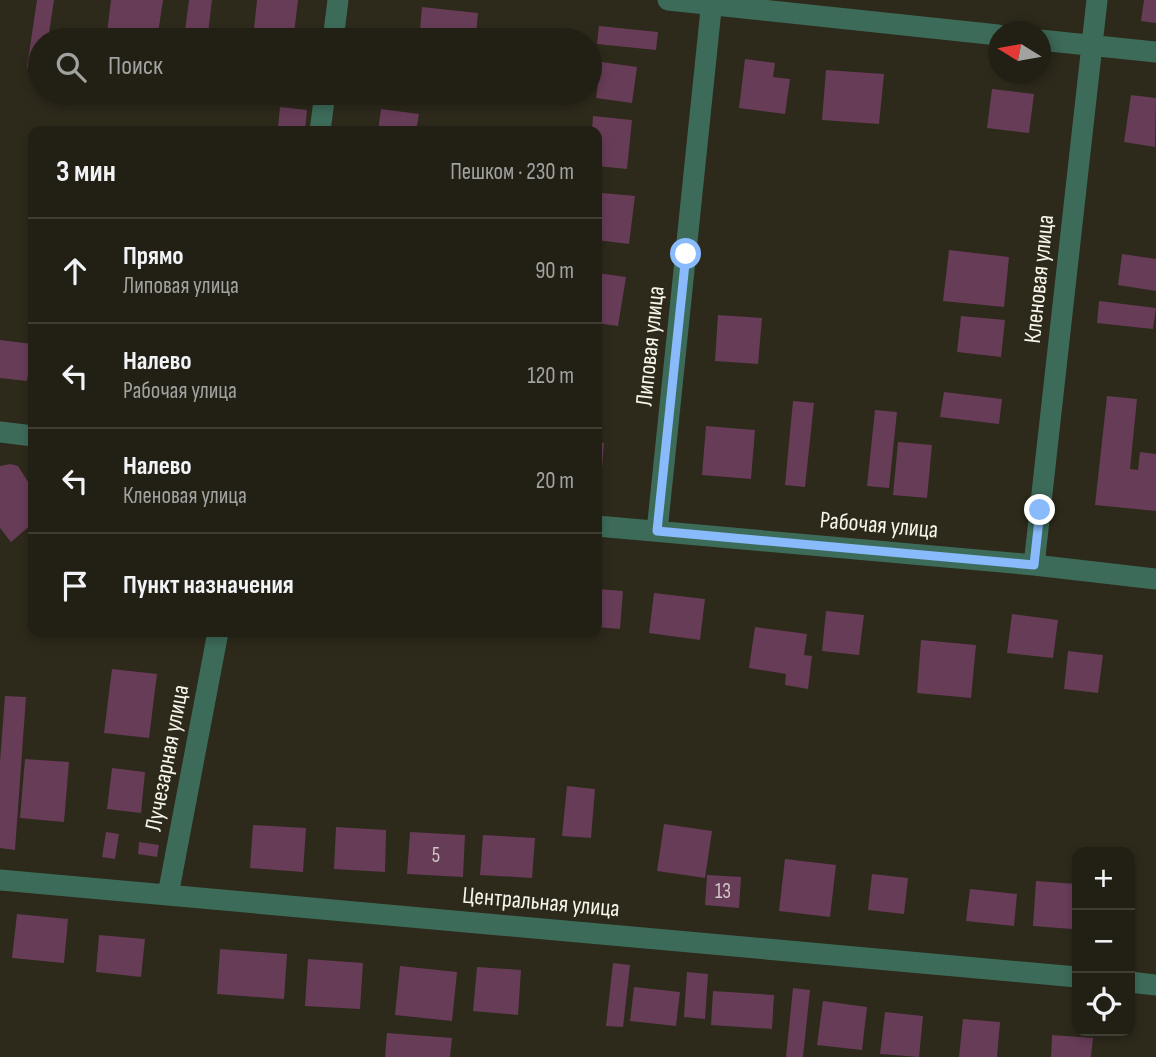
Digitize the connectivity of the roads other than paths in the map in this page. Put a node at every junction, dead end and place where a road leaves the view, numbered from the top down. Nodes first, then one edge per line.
1 (338, 0) edge
2 (668, 0) edge
3 (1097, 0) edge
4 (712, 2) edge
5 (334, 28) edge
6 (988, 34) edge
7 (1051, 41) edge
8 (1092, 45) junction
9 (1156, 52) edge
10 (323, 105) edge
11 (321, 126) edge
12 (0, 432) edge
13 (28, 435) edge
14 (602, 526) edge
15 (657, 531) junction
16 (1034, 565) junction
17 (1156, 579) edge
18 (217, 637) edge
19 (0, 880) edge
20 (168, 895) junction
21 (1072, 978) edge
22 (1135, 983) edge
23 (1156, 985) edge

1 - 5 street
2 - 4 street
3 - 8 street, Кленовая улица
4 - 6 street
4 - 15 street, Липовая улица
7 - 8 street
8 - 9 street
8 - 16 street, Кленовая улица
10 - 11 street
12 - 13 street
14 - 15 street, Рабочая улица
15 - 16 street, Рабочая улица
16 - 17 street, Рабочая улица
18 - 20 street, Лучезарная улица
19 - 20 street, Центральная улица
20 - 21 street, Центральная улица
22 - 23 street

